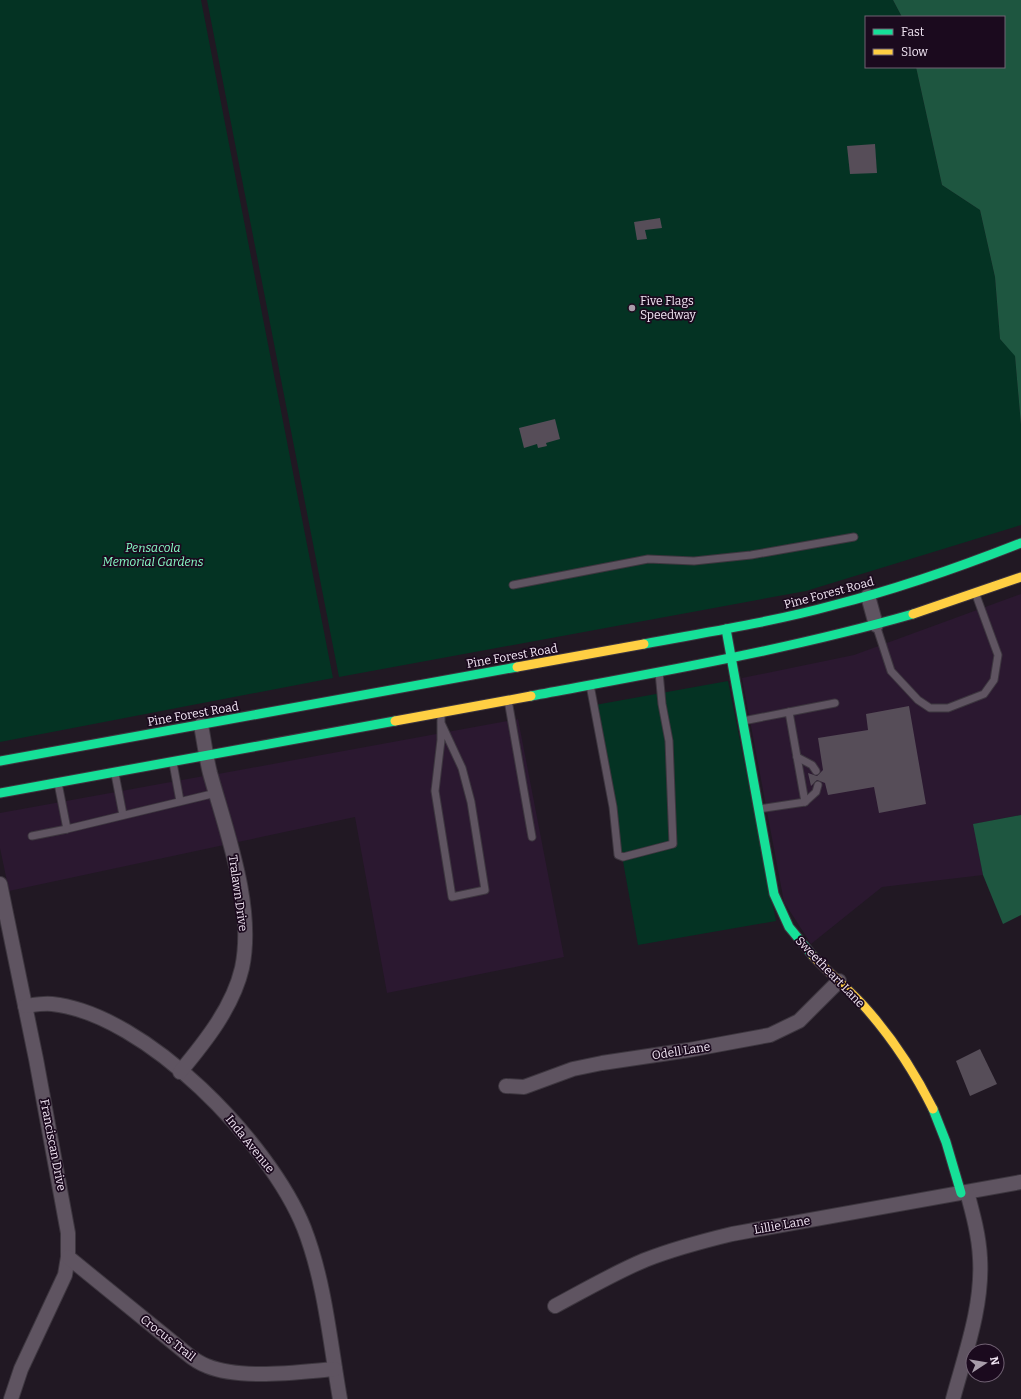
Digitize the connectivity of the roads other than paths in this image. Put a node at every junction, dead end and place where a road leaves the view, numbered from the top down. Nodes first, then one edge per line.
1 (854, 537) dead end
2 (1021, 544) edge
3 (1021, 577) edge
4 (513, 585) dead end
5 (976, 594) junction
6 (868, 596) junction
7 (876, 625) junction
8 (726, 629) junction
9 (732, 659) junction
10 (659, 672) junction
11 (590, 685) junction
12 (508, 700) junction
13 (835, 703) dead end
14 (441, 712) junction
15 (789, 712) junction
16 (742, 721) junction
17 (441, 723) junction
18 (200, 725) junction
19 (206, 754) junction
20 (797, 757) junction
21 (173, 761) junction
22 (0, 762) edge
23 (115, 771) junction
24 (816, 771) dead end
25 (58, 782) junction
26 (818, 784) dead end
27 (0, 792) edge
28 (216, 793) junction
29 (180, 801) junction
30 (805, 802) junction
31 (758, 809) junction
32 (123, 815) junction
33 (67, 829) junction
34 (32, 836) dead end
35 (532, 837) dead end
36 (0, 884) edge
37 (839, 981) junction
38 (25, 1006) junction
39 (180, 1072) junction
40 (506, 1086) dead end
41 (1021, 1182) edge
42 (964, 1193) junction
43 (68, 1257) junction
44 (555, 1306) dead end
45 (335, 1369) junction
46 (11, 1399) edge
47 (340, 1399) edge
48 (953, 1399) edge

1 - 4 lane
2 - 6 main road, Pine Forest Road
3 - 5 main road
5 - 7 main road
5 - 7 lane
6 - 7 street
6 - 8 main road, Pine Forest Road
7 - 9 main road
8 - 9 main road, Sweetheart Lane
8 - 18 main road, Pine Forest Road
9 - 10 main road
9 - 16 main road, Sweetheart Lane
10 - 11 main road
10 - 11 lane
11 - 12 main road
12 - 14 main road
12 - 35 lane
13 - 15 lane
14 - 17 lane
14 - 19 main road
15 - 16 lane
15 - 20 lane
16 - 31 main road, Sweetheart Lane
17 - 17 lane
18 - 19 street, Tralawn Drive
18 - 22 main road, Pine Forest Road
19 - 21 main road
19 - 28 street, Tralawn Drive
20 - 24 lane
20 - 30 lane
21 - 23 main road
21 - 29 lane
23 - 25 main road
23 - 32 lane
25 - 27 main road
25 - 33 lane
26 - 30 lane
28 - 29 lane
28 - 39 street, Tralawn Drive
29 - 32 lane
30 - 31 lane
31 - 37 main road, Sweetheart Lane
32 - 33 lane
33 - 34 lane
36 - 38 street, Franciscan Drive
37 - 40 street, Odell Lane
37 - 42 main road, Sweetheart Lane
38 - 39 street, Inda Avenue
38 - 43 street, Franciscan Drive
39 - 45 street, Inda Avenue
41 - 42 street, Lillie Lane
42 - 44 street, Lillie Lane
42 - 48 street, Sweetheart Lane
43 - 45 street, Crocus Trail
43 - 46 street, Franciscan Drive
45 - 47 street, Inda Avenue

